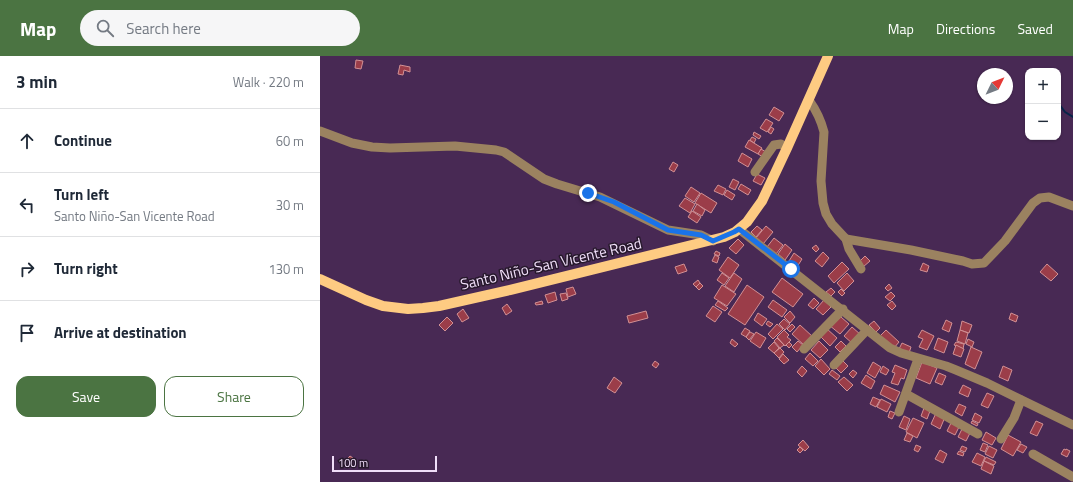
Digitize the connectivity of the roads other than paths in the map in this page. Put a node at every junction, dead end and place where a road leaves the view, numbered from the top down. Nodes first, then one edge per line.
1 (828, 56) edge
2 (809, 100) junction
3 (320, 131) edge
4 (787, 148) junction
5 (756, 172) dead end
6 (1073, 206) edge
7 (739, 229) junction
8 (846, 239) junction
9 (713, 241) junction
10 (861, 270) dead end
11 (320, 279) edge
12 (842, 309) junction
13 (867, 330) junction
14 (804, 349) dead end
15 (918, 359) junction
16 (834, 366) dead end
17 (906, 394) junction
18 (1021, 400) junction
19 (899, 412) dead end
20 (1073, 425) edge
21 (978, 434) dead end
22 (1001, 439) dead end
23 (1033, 454) dead end
24 (1073, 477) edge

1 - 2 main road, Santo Niño-San Vicente Road
2 - 4 main road, Santo Niño-San Vicente Road
2 - 8 street
3 - 9 street
4 - 5 street
4 - 7 main road, Santo Niño-San Vicente Road
6 - 8 street
7 - 9 main road, Santo Niño-San Vicente Road
7 - 12 street
8 - 10 street
9 - 11 main road, Santo Niño-San Vicente Road
12 - 13 street
12 - 14 street
13 - 15 street
13 - 16 street
15 - 17 street
15 - 18 street
17 - 19 street
17 - 21 street
18 - 20 street
18 - 22 street
23 - 24 street

